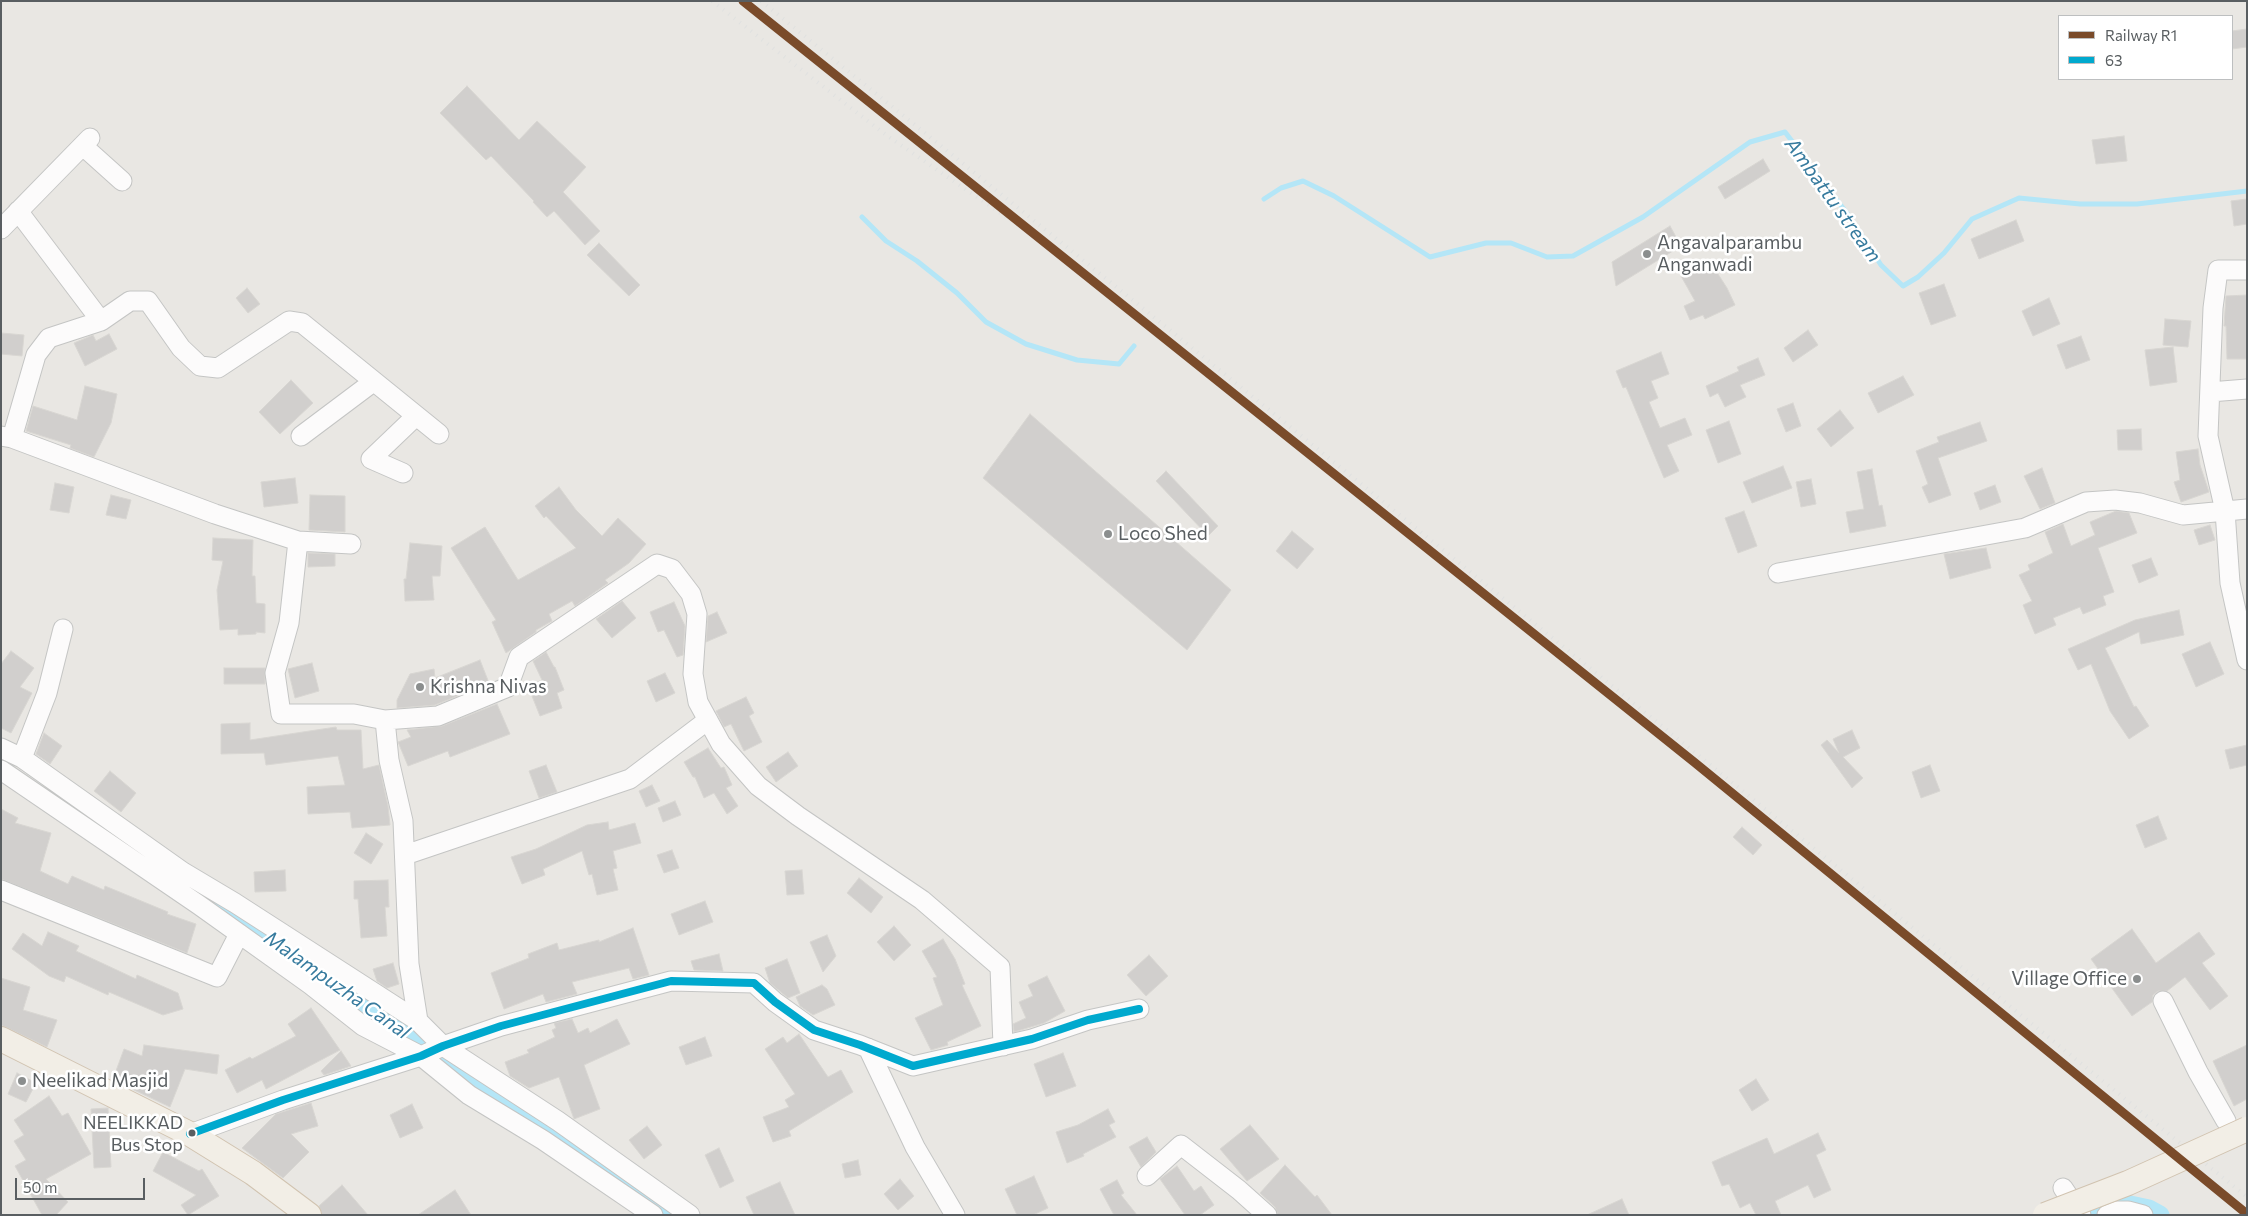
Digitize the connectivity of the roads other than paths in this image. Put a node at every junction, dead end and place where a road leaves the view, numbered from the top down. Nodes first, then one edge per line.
1 (122, 181) dead end
2 (18, 211) junction
3 (1, 229) edge
4 (2247, 270) edge
5 (101, 321) junction
6 (373, 382) junction
7 (2247, 389) edge
8 (2210, 392) junction
9 (416, 416) junction
10 (439, 434) dead end
11 (301, 436) dead end
12 (7, 437) edge
13 (403, 473) dead end
14 (2247, 509) edge
15 (2225, 511) junction
16 (298, 541) junction
17 (351, 544) dead end
18 (1778, 573) dead end
19 (63, 629) dead end
20 (2247, 660) edge
21 (384, 720) junction
22 (708, 720) junction
23 (1, 748) edge
24 (22, 758) junction
25 (1, 770) edge
26 (405, 855) junction
27 (1, 890) edge
28 (239, 934) junction
29 (2163, 1001) dead end
30 (1139, 1008) dead end
31 (418, 1021) junction
32 (1, 1039) edge
33 (443, 1046) junction
34 (1003, 1046) junction
35 (868, 1048) junction
36 (421, 1056) junction
37 (2237, 1125) edge
38 (190, 1134) junction
39 (1147, 1176) dead end
40 (2064, 1190) dead end
41 (309, 1215) edge
42 (652, 1215) edge
43 (690, 1215) edge
44 (955, 1215) edge
45 (1267, 1215) edge
46 (2045, 1215) edge
47 (2080, 1215) edge
48 (2107, 1215) edge
49 (2143, 1215) edge

1 - 2 street
2 - 3 street
2 - 5 street
4 - 8 street
5 - 6 street
5 - 12 street
6 - 9 street
6 - 11 street
7 - 8 street
8 - 15 street
9 - 10 street
9 - 13 street
12 - 16 street
14 - 15 street
15 - 18 street
15 - 20 street
16 - 17 street
16 - 21 street
19 - 24 street
21 - 22 street
21 - 26 street
22 - 26 street
22 - 34 street
23 - 24 street
24 - 31 street
25 - 28 street
26 - 31 street
27 - 28 street
28 - 36 street
29 - 37 street
30 - 34 street
31 - 33 street
32 - 38 main road
33 - 35 street
33 - 36 street
33 - 43 street
34 - 35 street
35 - 44 street
36 - 38 street
36 - 42 street
37 - 46 main road, bridge
38 - 41 main road
39 - 45 street
40 - 47 street
48 - 49 street

